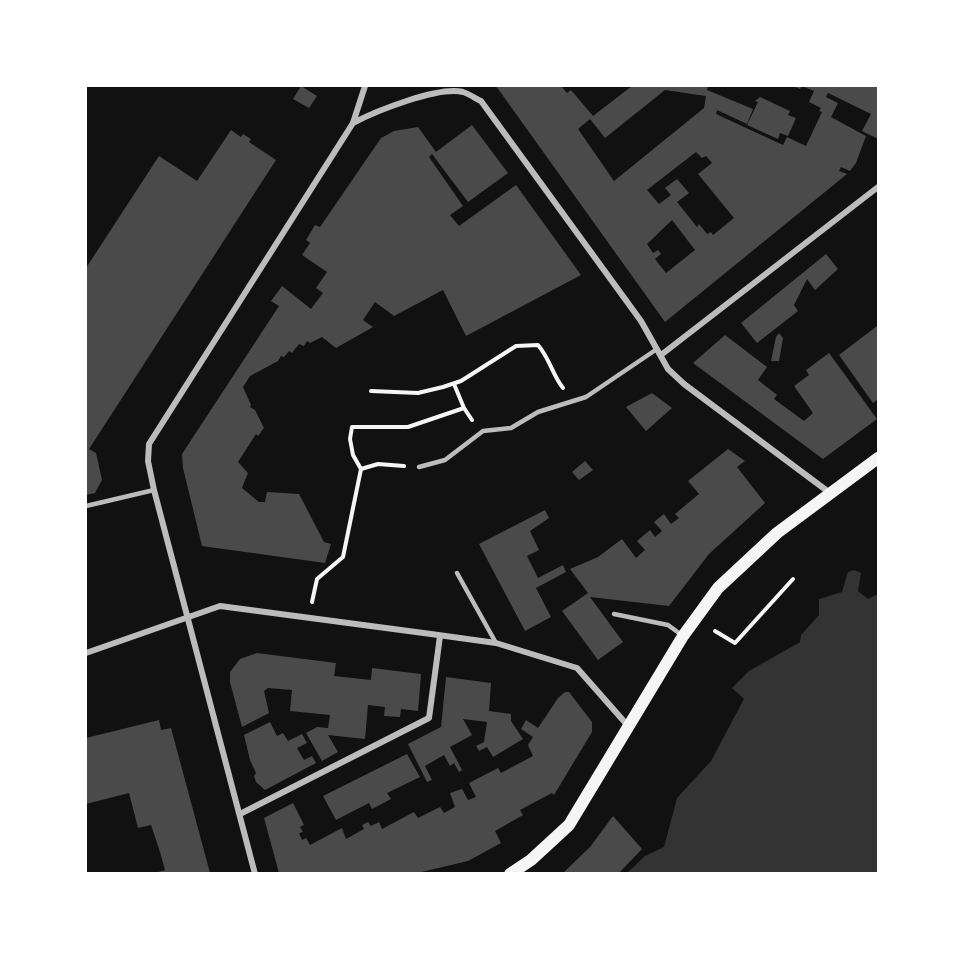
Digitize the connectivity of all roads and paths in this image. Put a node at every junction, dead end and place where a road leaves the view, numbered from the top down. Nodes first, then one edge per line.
1 (365, 86) edge
2 (353, 123) junction
3 (879, 188) edge
4 (659, 352) junction
5 (454, 384) junction
6 (371, 391) dead end
7 (573, 400) junction
8 (464, 408) junction
9 (481, 432) junction
10 (879, 458) edge
11 (419, 466) joint
12 (361, 469) junction
13 (154, 490) junction
14 (830, 493) junction
15 (86, 506) edge
16 (457, 573) dead end
17 (793, 579) dead end
18 (614, 614) dead end
19 (188, 617) junction
20 (309, 617) junction
21 (715, 631) dead end
22 (440, 636) junction
23 (683, 636) junction
24 (496, 643) junction
25 (86, 653) edge
26 (629, 727) junction
27 (240, 814) junction
28 (255, 873) edge
29 (510, 873) edge

1 - 2 street
2 - 4 street
2 - 13 street
3 - 4 street
4 - 7 lane
4 - 14 street
5 - 6 path
5 - 7 path
5 - 8 path
7 - 9 lane
8 - 9 path
8 - 12 path
9 - 11 lane
10 - 14 main road
11 - 12 path
12 - 20 path
13 - 15 lane
13 - 19 street
14 - 23 main road
16 - 24 lane
17 - 21 path
18 - 23 lane
19 - 20 street
19 - 25 street
19 - 27 street
20 - 22 street
22 - 24 street
22 - 27 street
23 - 26 main road
24 - 26 street
26 - 29 main road
27 - 28 street

